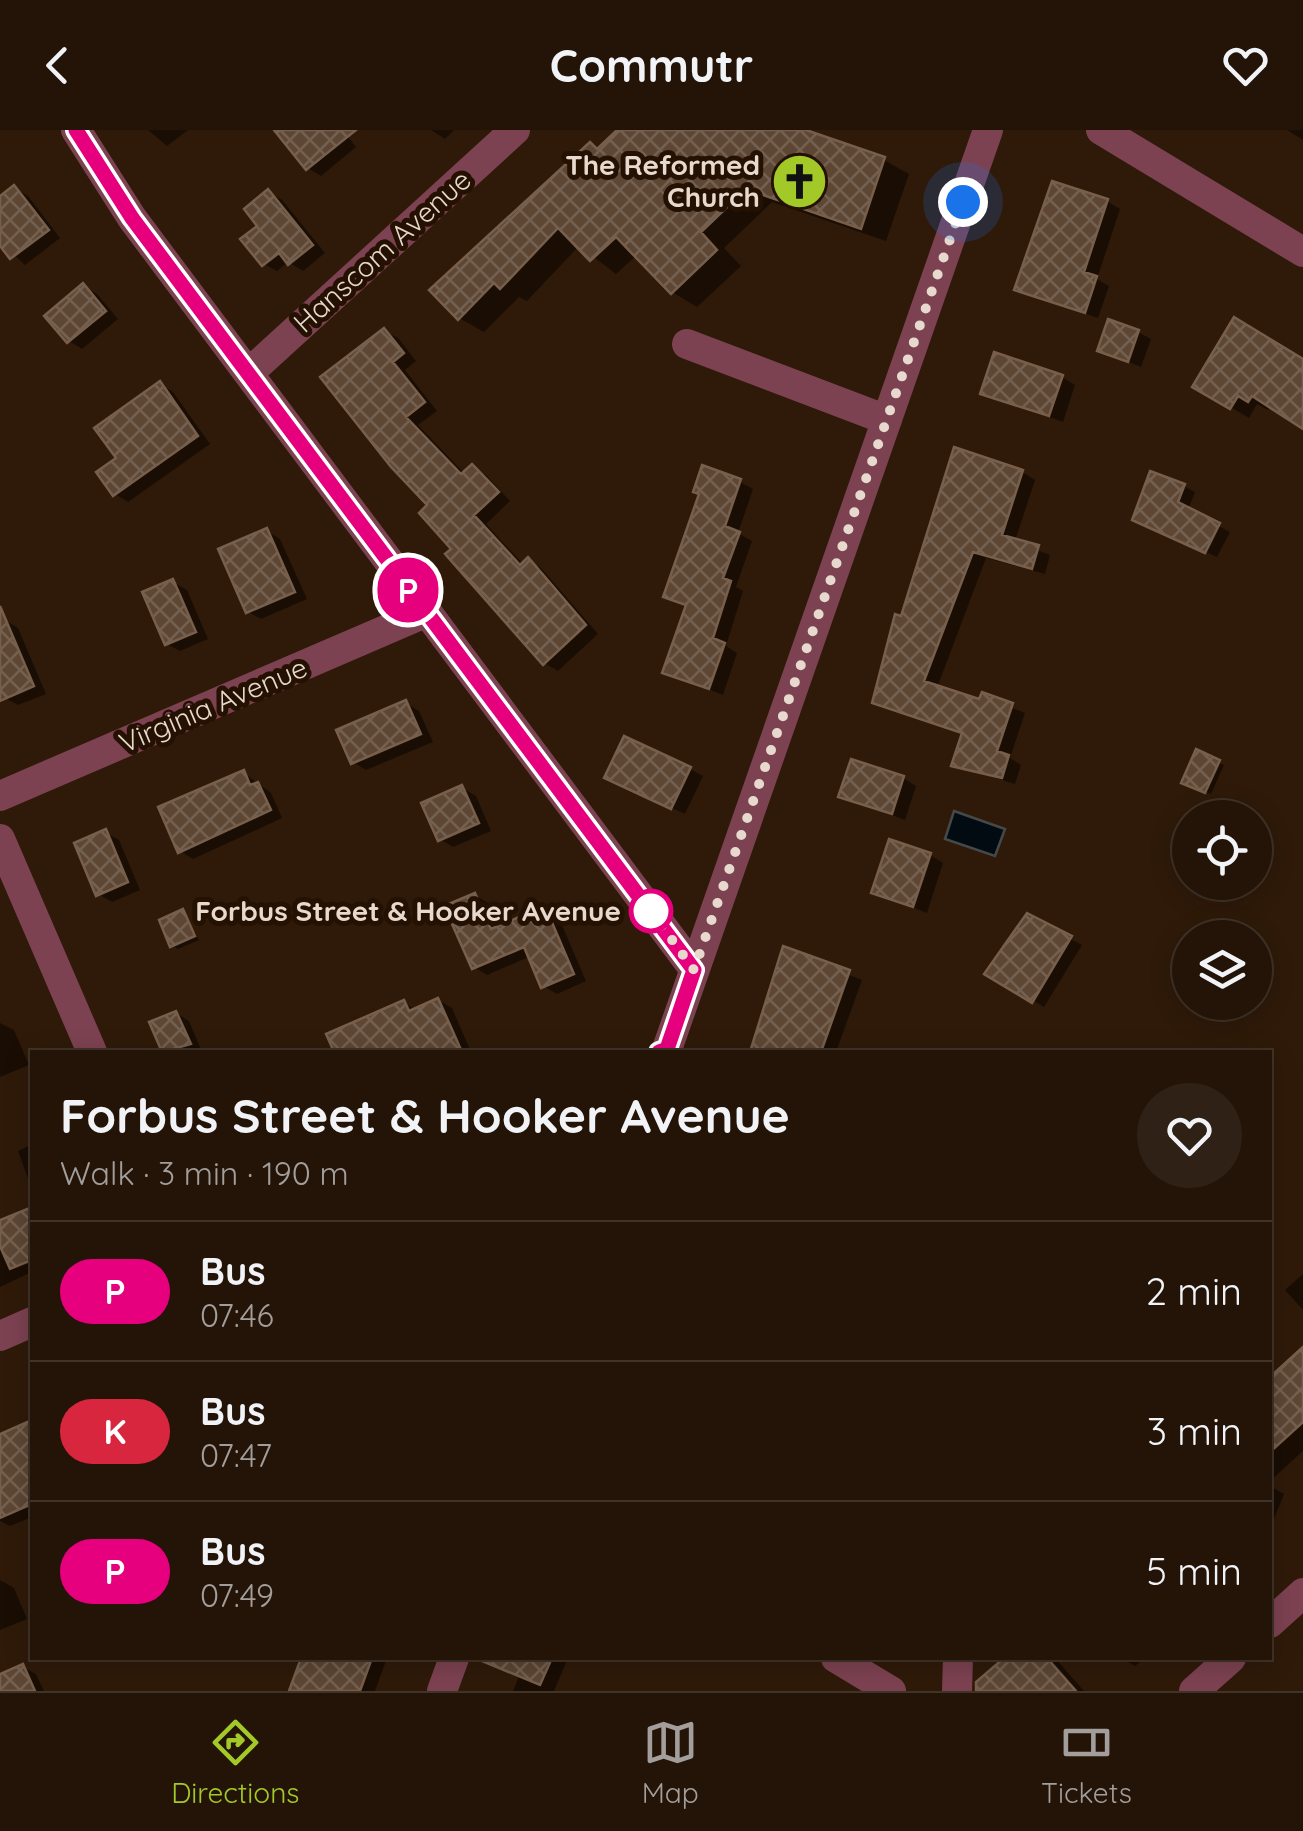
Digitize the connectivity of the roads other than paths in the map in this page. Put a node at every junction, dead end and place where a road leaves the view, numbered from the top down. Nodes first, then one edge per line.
1 (76, 130) edge
2 (515, 130) edge
3 (988, 130) edge
4 (1101, 130) edge
5 (1303, 252) edge
6 (687, 344) dead end
7 (250, 372) junction
8 (887, 420) junction
9 (425, 613) junction
10 (0, 796) edge
11 (0, 839) edge
12 (694, 970) junction
13 (91, 1050) edge
14 (664, 1050) edge
15 (30, 1323) edge
16 (0, 1336) edge
17 (1303, 1593) edge
18 (1272, 1621) edge
19 (453, 1660) edge
20 (839, 1660) edge
21 (958, 1660) edge
22 (1229, 1660) edge
23 (442, 1691) edge
24 (890, 1691) edge
25 (957, 1691) edge
26 (1194, 1691) edge

1 - 7 street
2 - 7 street, Hanscom Avenue
3 - 8 street
4 - 5 street
6 - 8 street
7 - 9 street
8 - 12 street
9 - 10 street, Virginia Avenue
9 - 12 street
11 - 13 street
12 - 14 street
15 - 16 street
17 - 18 street
19 - 23 street
20 - 24 street
21 - 25 street
22 - 26 street

